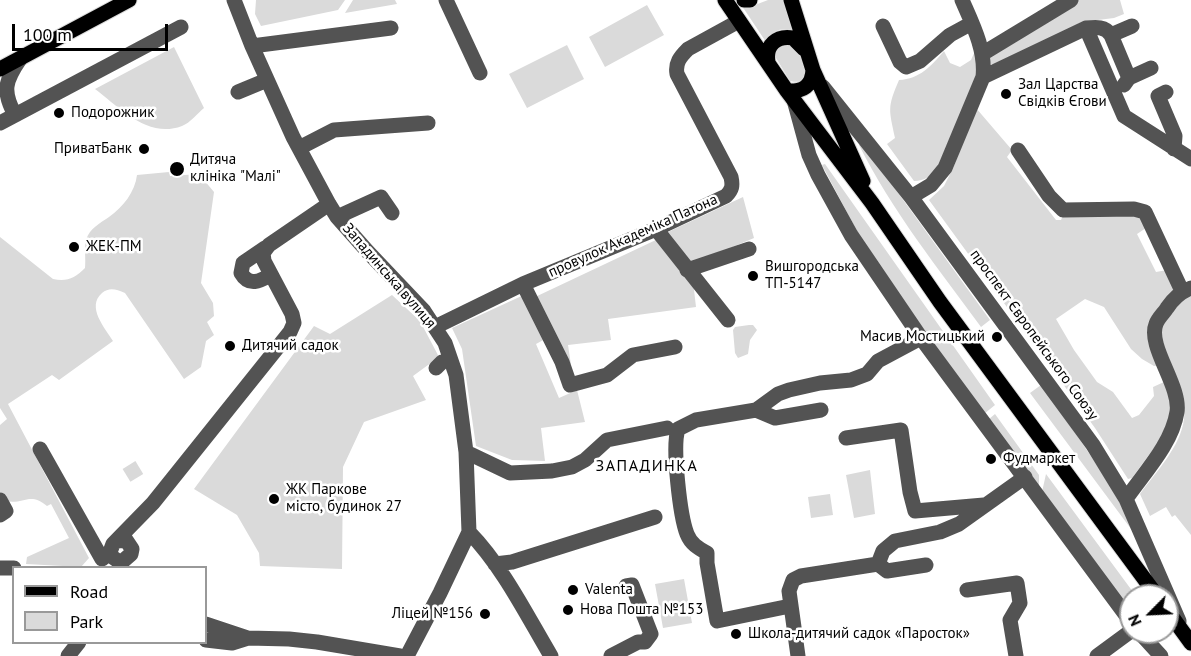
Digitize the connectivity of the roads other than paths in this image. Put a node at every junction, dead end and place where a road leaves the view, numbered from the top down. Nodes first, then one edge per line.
1 (129, 0) edge
2 (234, 0) edge
3 (446, 0) edge
4 (725, 0) edge
5 (744, 0) edge
6 (750, 0) edge
7 (953, 0) edge
8 (962, 0) edge
9 (1071, 0) edge
10 (792, 1) edge
11 (739, 21) junction
12 (969, 25) junction
13 (884, 26) dead end
14 (1132, 26) dead end
15 (181, 27) dead end
16 (392, 28) dead end
17 (1086, 28) junction
18 (1111, 35) junction
19 (252, 46) junction
20 (806, 51) junction
21 (981, 54) junction
22 (20, 59) junction
23 (768, 62) junction
24 (1151, 68) dead end
25 (0, 69) edge
26 (480, 73) dead end
27 (816, 76) junction
28 (983, 77) junction
29 (1129, 78) junction
30 (267, 80) junction
31 (238, 92) dead end
32 (1114, 92) junction
33 (1166, 92) dead end
34 (790, 95) junction
35 (6, 116) edge
36 (428, 123) dead end
37 (1178, 139) junction
38 (299, 148) junction
39 (1018, 150) dead end
40 (1191, 159) edge
41 (911, 197) junction
42 (872, 203) junction
43 (333, 210) junction
44 (392, 213) dead end
45 (656, 229) junction
46 (265, 248) junction
47 (749, 249) dead end
48 (687, 270) junction
49 (271, 275) junction
50 (523, 284) junction
51 (1187, 290) edge
52 (728, 320) dead end
53 (435, 327) junction
54 (921, 338) junction
55 (675, 347) dead end
56 (756, 410) junction
57 (821, 410) dead end
58 (667, 428) dead end
59 (846, 438) dead end
60 (39, 449) dead end
61 (466, 452) junction
62 (1025, 477) junction
63 (1126, 499) junction
64 (0, 500) edge
65 (986, 505) junction
66 (0, 515) edge
67 (655, 517) dead end
68 (469, 532) junction
69 (105, 555) edge
70 (495, 564) junction
71 (878, 564) junction
72 (926, 565) dead end
73 (1148, 584) edge
74 (626, 586) dead end
75 (967, 590) dead end
76 (790, 606) junction
77 (1119, 606) edge
78 (207, 624) edge
79 (253, 638) junction
80 (1187, 638) edge
81 (207, 640) edge
82 (1119, 640) edge
83 (77, 644) edge
84 (1150, 644) edge
85 (646, 649) edge
86 (68, 656) edge
87 (237, 656) edge
88 (400, 656) edge
89 (407, 656) edge
90 (551, 656) edge
91 (611, 656) edge
92 (798, 656) edge
93 (1016, 656) edge
94 (1097, 656) edge
95 (1161, 656) edge

1 - 22 main road
2 - 19 street, Западинська вулиця
3 - 26 street
4 - 11 main road, проспект Європейського Союзу
5 - 6 main road
7 - 12 street
8 - 12 street
9 - 21 street
10 - 20 main road, проспект Європейського Союзу
11 - 23 main road, проспект Європейського Союзу
11 - 45 street, провулок Академіка Патона
12 - 13 street
12 - 21 street
14 - 18 street
15 - 35 street
16 - 19 street
17 - 18 street
17 - 28 street
17 - 32 street
18 - 29 street
19 - 30 street, Западинська вулиця
20 - 23 main road
20 - 27 main road, проспект Європейського Союзу
21 - 28 street
22 - 25 main road
22 - 35 street
23 - 34 main road, проспект Європейського Союзу
24 - 29 street
27 - 34 main road
27 - 41 street, проспект Європейського Союзу
27 - 42 main road, проспект Європейського Союзу
28 - 41 street
29 - 32 street
30 - 31 street
30 - 38 street, Западинська вулиця
32 - 37 street
33 - 37 street
34 - 42 main road, проспект Європейського Союзу
34 - 54 street, проспект Європейського Союзу
36 - 38 street
37 - 40 street
38 - 43 street, Западинська вулиця
39 - 51 street
41 - 63 street, проспект Європейського Союзу
42 - 73 main road, проспект Європейського Союзу
43 - 44 street
43 - 46 street
43 - 53 street, Западинська вулиця
45 - 48 street
45 - 50 street, провулок Академіка Патона
46 - 49 street
46 - 49 street
47 - 48 street
48 - 52 street
49 - 69 street
50 - 53 street, провулок Академіка Патона
50 - 55 street
51 - 63 street
53 - 61 street, Западинська вулиця
54 - 56 street
54 - 62 street, проспект Європейського Союзу
56 - 57 street
56 - 76 street
58 - 61 street
59 - 65 street
60 - 69 street
61 - 68 street, Западинська вулиця
62 - 65 street
62 - 77 street, проспект Європейського Союзу
63 - 80 street, проспект Європейського Союзу
64 - 66 street
65 - 71 street
67 - 70 street
68 - 70 street
68 - 89 street
70 - 90 street
71 - 72 street
71 - 76 street
74 - 85 street
75 - 93 street
76 - 92 street
78 - 79 street
79 - 81 street
79 - 87 street
79 - 88 street
82 - 94 street
83 - 86 street
84 - 95 street
85 - 91 street

